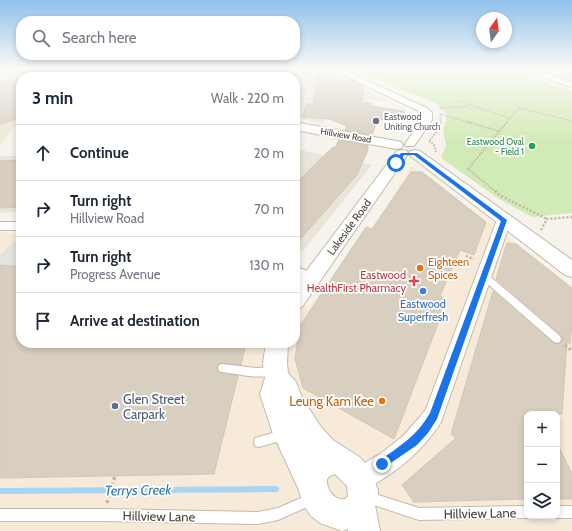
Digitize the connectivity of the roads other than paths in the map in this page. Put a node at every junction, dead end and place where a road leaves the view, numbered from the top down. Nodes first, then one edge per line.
1 (386, 93) edge
2 (300, 127) edge
3 (406, 149) junction
4 (504, 220) junction
5 (0, 226) edge
6 (16, 226) edge
7 (572, 270) edge
8 (300, 274) edge
9 (484, 276) junction
10 (311, 279) junction
11 (300, 294) edge
12 (557, 339) dead end
13 (277, 348) edge
14 (222, 368) dead end
15 (276, 374) junction
16 (286, 434) junction
17 (259, 442) dead end
18 (336, 460) junction
19 (362, 503) edge
20 (323, 508) edge
21 (524, 512) edge
22 (560, 512) edge
23 (572, 512) edge
24 (0, 516) edge

1 - 3 street, Lakeside Road
2 - 3 street, Hillview Road
3 - 4 street, Hillview Road
3 - 10 street, Lakeside Road
4 - 7 street, Hillview Road
4 - 9 street
5 - 6 street
8 - 10 street
9 - 12 lane
9 - 19 street
10 - 11 street, Lakeside Road
13 - 15 street
14 - 15 lane
15 - 16 street
15 - 18 street
16 - 17 lane
16 - 20 street
18 - 19 street
18 - 20 street
19 - 20 street
19 - 21 lane, Hillview Lane
20 - 24 lane, Hillview Lane
22 - 23 lane

